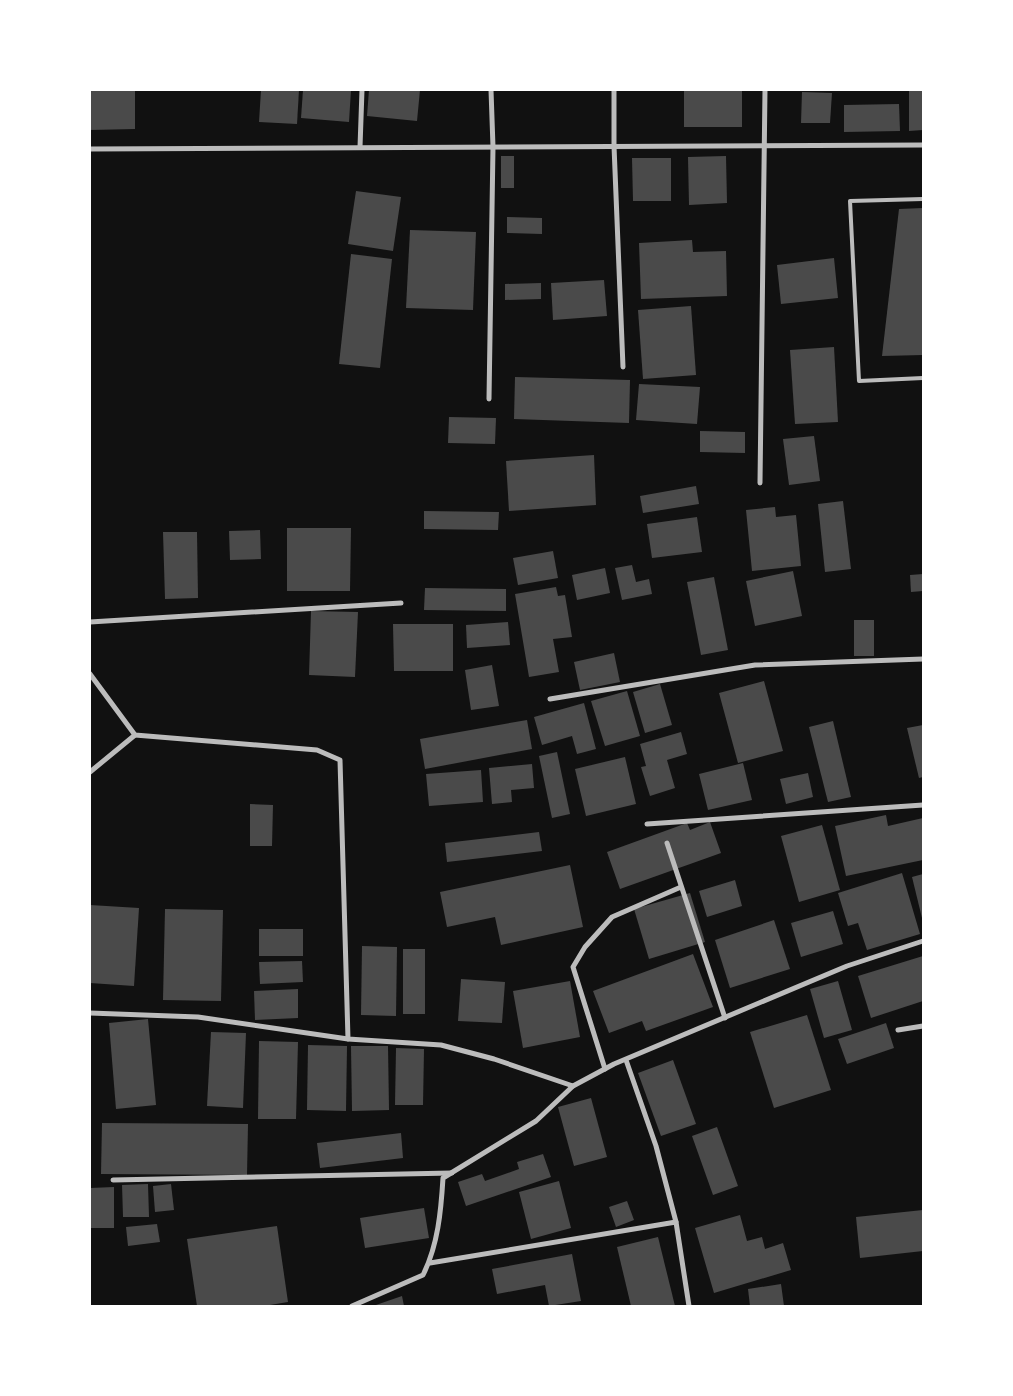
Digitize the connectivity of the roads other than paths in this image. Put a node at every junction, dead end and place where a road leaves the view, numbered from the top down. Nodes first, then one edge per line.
1 (362, 90) edge
2 (492, 90) edge
3 (614, 90) edge
4 (765, 90) edge
5 (765, 145) junction
6 (923, 145) edge
7 (614, 146) junction
8 (360, 147) junction
9 (493, 147) junction
10 (90, 149) edge
11 (923, 199) edge
12 (622, 367) dead end
13 (923, 378) edge
14 (488, 399) dead end
15 (760, 483) dead end
16 (401, 603) dead end
17 (90, 622) edge
18 (923, 659) edge
19 (90, 674) edge
20 (550, 699) dead end
21 (135, 735) junction
22 (90, 772) edge
23 (923, 805) edge
24 (647, 824) dead end
25 (666, 843) dead end
26 (681, 887) junction
27 (923, 941) edge
28 (90, 1013) edge
29 (725, 1018) junction
30 (923, 1026) edge
31 (898, 1030) dead end
32 (348, 1039) junction
33 (626, 1060) junction
34 (605, 1069) junction
35 (574, 1086) junction
36 (452, 1173) junction
37 (113, 1180) dead end
38 (676, 1222) junction
39 (430, 1262) junction
40 (352, 1306) edge
41 (689, 1306) edge

1 - 8 street
2 - 9 street
3 - 7 street
4 - 5 street
5 - 6 street
5 - 7 street
5 - 15 street
7 - 9 street
7 - 12 street
8 - 9 street
8 - 10 street
9 - 14 street
11 - 13 lane
16 - 17 street
18 - 20 street
19 - 21 street
21 - 22 street
21 - 32 street
23 - 24 street
25 - 26 street
26 - 29 street
26 - 34 street
27 - 29 street
28 - 32 street
29 - 33 street
30 - 31 street
32 - 35 street
33 - 34 street
33 - 38 street
34 - 35 street
35 - 36 street
36 - 37 street
36 - 39 street
38 - 39 street
38 - 41 street
39 - 40 street

